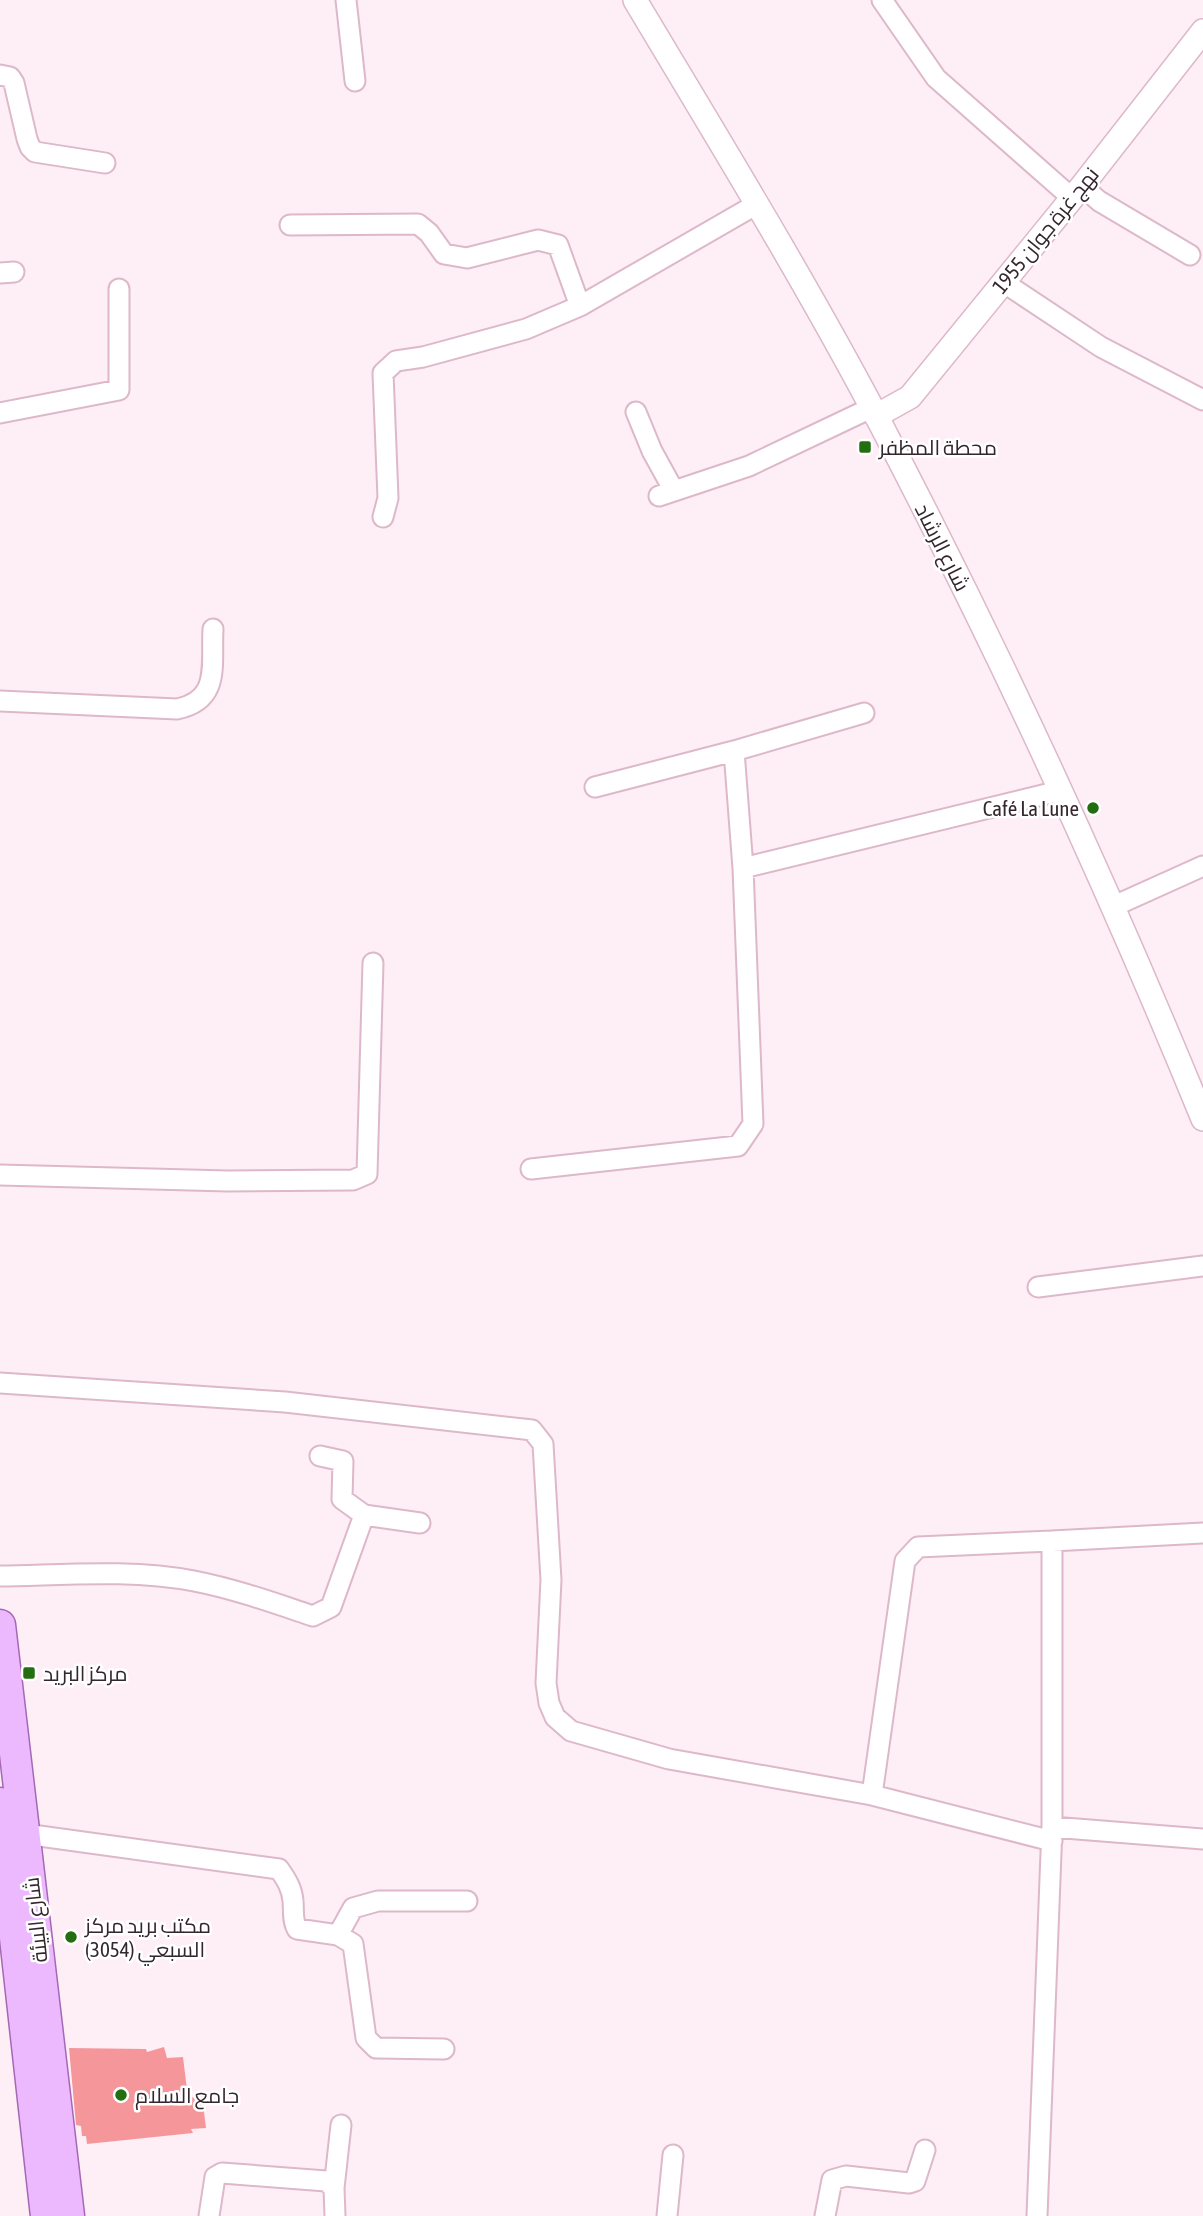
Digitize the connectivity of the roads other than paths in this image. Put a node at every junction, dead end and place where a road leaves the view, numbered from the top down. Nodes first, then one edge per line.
1 (346, 0) edge
2 (635, 0) edge
3 (882, 0) edge
4 (1203, 31) edge
5 (0, 75) edge
6 (355, 82) dead end
7 (106, 163) dead end
8 (1077, 192) junction
9 (757, 204) junction
10 (290, 225) dead end
11 (1190, 255) dead end
12 (1003, 282) junction
13 (119, 289) dead end
14 (580, 306) junction
15 (1203, 400) edge
16 (636, 412) dead end
17 (874, 412) junction
18 (0, 413) edge
19 (383, 517) dead end
20 (213, 629) dead end
21 (0, 701) edge
22 (864, 713) dead end
23 (734, 751) junction
24 (595, 787) dead end
25 (1059, 791) junction
26 (1203, 866) edge
27 (743, 868) junction
28 (1112, 907) junction
29 (373, 963) dead end
30 (1203, 1119) edge
31 (531, 1170) dead end
32 (0, 1175) edge
33 (1203, 1266) edge
34 (1038, 1287) dead end
35 (0, 1383) edge
36 (320, 1456) dead end
37 (364, 1515) junction
38 (419, 1523) dead end
39 (1203, 1533) edge
40 (1052, 1541) junction
41 (0, 1576) edge
42 (0, 1625) edge
43 (2, 1654) edge
44 (872, 1794) junction
45 (0, 1806) edge
46 (25, 1834) junction
47 (1052, 1834) junction
48 (1203, 1839) edge
49 (467, 1901) dead end
50 (338, 1935) junction
51 (444, 2049) dead end
52 (341, 2125) dead end
53 (925, 2150) dead end
54 (673, 2155) dead end
55 (334, 2188) junction
56 (46, 2216) edge
57 (69, 2216) edge
58 (209, 2216) edge
59 (335, 2216) edge
60 (667, 2216) edge
61 (825, 2216) edge
62 (1037, 2216) edge

1 - 6 street
2 - 9 street, شارع الرشاد
3 - 8 street
4 - 8 street, نهج غرة جوان 1955
5 - 7 street
8 - 11 street
8 - 12 street, نهج غرة جوان 1955
9 - 14 street
9 - 17 street, شارع الرشاد
10 - 14 street
12 - 15 street
12 - 17 street, نهج غرة جوان 1955
13 - 18 street
14 - 19 street
16 - 17 street
17 - 25 street, شارع الرشاد
20 - 21 street
22 - 23 street
23 - 24 street
23 - 27 street
25 - 27 street
25 - 28 street, شارع الرشاد
26 - 28 street
27 - 31 street
28 - 30 street, شارع الرشاد
29 - 32 street
33 - 34 street
35 - 44 street
36 - 37 street
37 - 38 street
37 - 41 street
39 - 40 street
40 - 44 street
40 - 47 street
42 - 43 main road, شارع البيئة
43 - 46 main road, شارع البيئة
44 - 47 street
45 - 56 main road, شارع البيئة
46 - 50 street
46 - 57 main road, شارع البيئة
47 - 48 street
47 - 62 street
49 - 50 street
50 - 51 street
52 - 55 street
53 - 61 street
54 - 60 street
55 - 58 street
55 - 59 street

